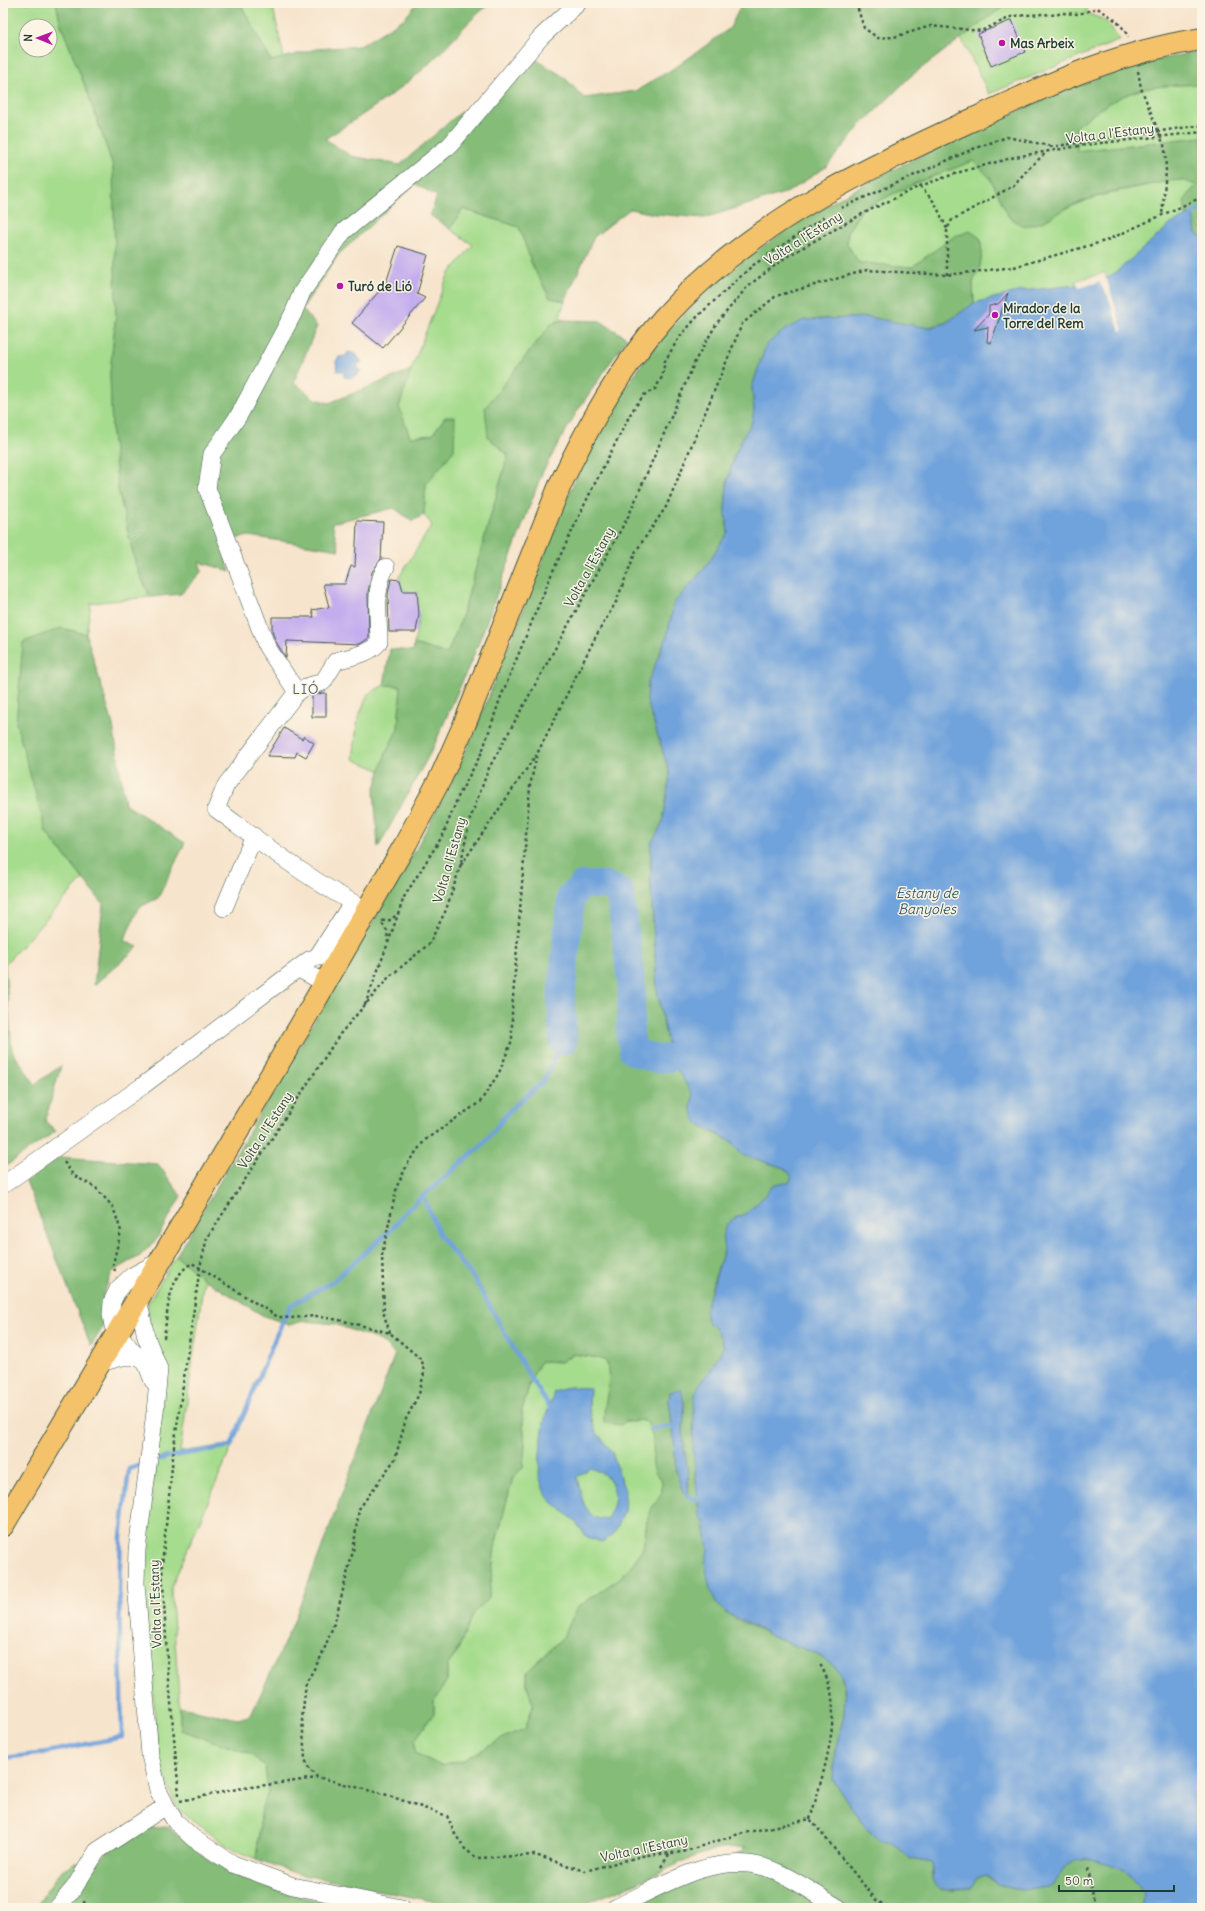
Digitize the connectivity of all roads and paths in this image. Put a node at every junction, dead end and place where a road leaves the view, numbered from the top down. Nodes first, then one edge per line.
1 (578, 3) edge
2 (856, 3) edge
3 (1202, 40) edge
4 (1134, 53) junction
5 (1202, 125) edge
6 (1158, 130) junction
7 (1202, 132) edge
8 (1160, 136) junction
9 (1051, 146) junction
10 (1048, 151) junction
11 (920, 186) junction
12 (1202, 197) edge
13 (836, 210) dead end
14 (830, 213) dead end
15 (1162, 215) junction
16 (947, 229) junction
17 (947, 275) junction
18 (386, 567) dead end
19 (297, 692) junction
20 (537, 754) junction
21 (254, 836) junction
22 (460, 868) junction
23 (359, 907) junction
24 (224, 908) dead end
25 (398, 914) junction
26 (388, 943) junction
27 (317, 957) junction
28 (340, 957) junction
29 (299, 969) junction
30 (325, 983) junction
31 (365, 1005) junction
32 (55, 1148) junction
33 (3, 1185) edge
34 (160, 1261) junction
35 (200, 1267) junction
36 (118, 1289) junction
37 (138, 1298) junction
38 (118, 1332) junction
39 (390, 1334) junction
40 (146, 1337) junction
41 (139, 1357) junction
42 (100, 1363) junction
43 (159, 1369) junction
44 (157, 1392) junction
45 (3, 1524) edge
46 (820, 1664) dead end
47 (317, 1778) junction
48 (173, 1804) junction
49 (810, 1819) junction
50 (1088, 1868) dead end
51 (56, 1908) edge
52 (402, 1908) edge
53 (616, 1908) edge
54 (839, 1908) edge
55 (890, 1908) edge
56 (1095, 1908) edge

1 - 19 street
2 - 4 path
3 - 4 main road
4 - 6 path
4 - 23 main road
5 - 6 path
6 - 8 path
6 - 9 path
7 - 8 path, Volta a l'Estany
8 - 10 path, Volta a l'Estany
8 - 15 path
9 - 10 path
9 - 13 path
10 - 11 path, Volta a l'Estany
10 - 16 path
11 - 16 path
11 - 22 path, Volta a l'Estany
12 - 15 path
14 - 25 path
15 - 17 path
16 - 17 path
17 - 20 path
18 - 19 street
19 - 21 street
20 - 22 path
20 - 39 path
21 - 23 street
21 - 24 street
22 - 31 path, Volta a l'Estany
23 - 27 street
23 - 28 main road
25 - 26 path
25 - 26 path
26 - 31 path
27 - 28 street
27 - 29 street
28 - 30 main road
29 - 30 street
29 - 32 street
30 - 34 main road
31 - 35 path, Volta a l'Estany
32 - 33 street
32 - 36 path
34 - 36 street
34 - 37 main road
35 - 39 path
35 - 43 path
35 - 48 path, Volta a l'Estany
36 - 38 street
37 - 38 main road
37 - 40 street
38 - 40 street
38 - 41 street
38 - 42 main road
39 - 47 path
40 - 43 street
41 - 42 street
41 - 44 street
42 - 45 main road
43 - 44 street
44 - 48 street
46 - 49 path
47 - 48 path, Volta a l'Estany
47 - 49 path, Volta a l'Estany
48 - 51 street
48 - 52 street
49 - 55 path
50 - 56 path
53 - 54 street

